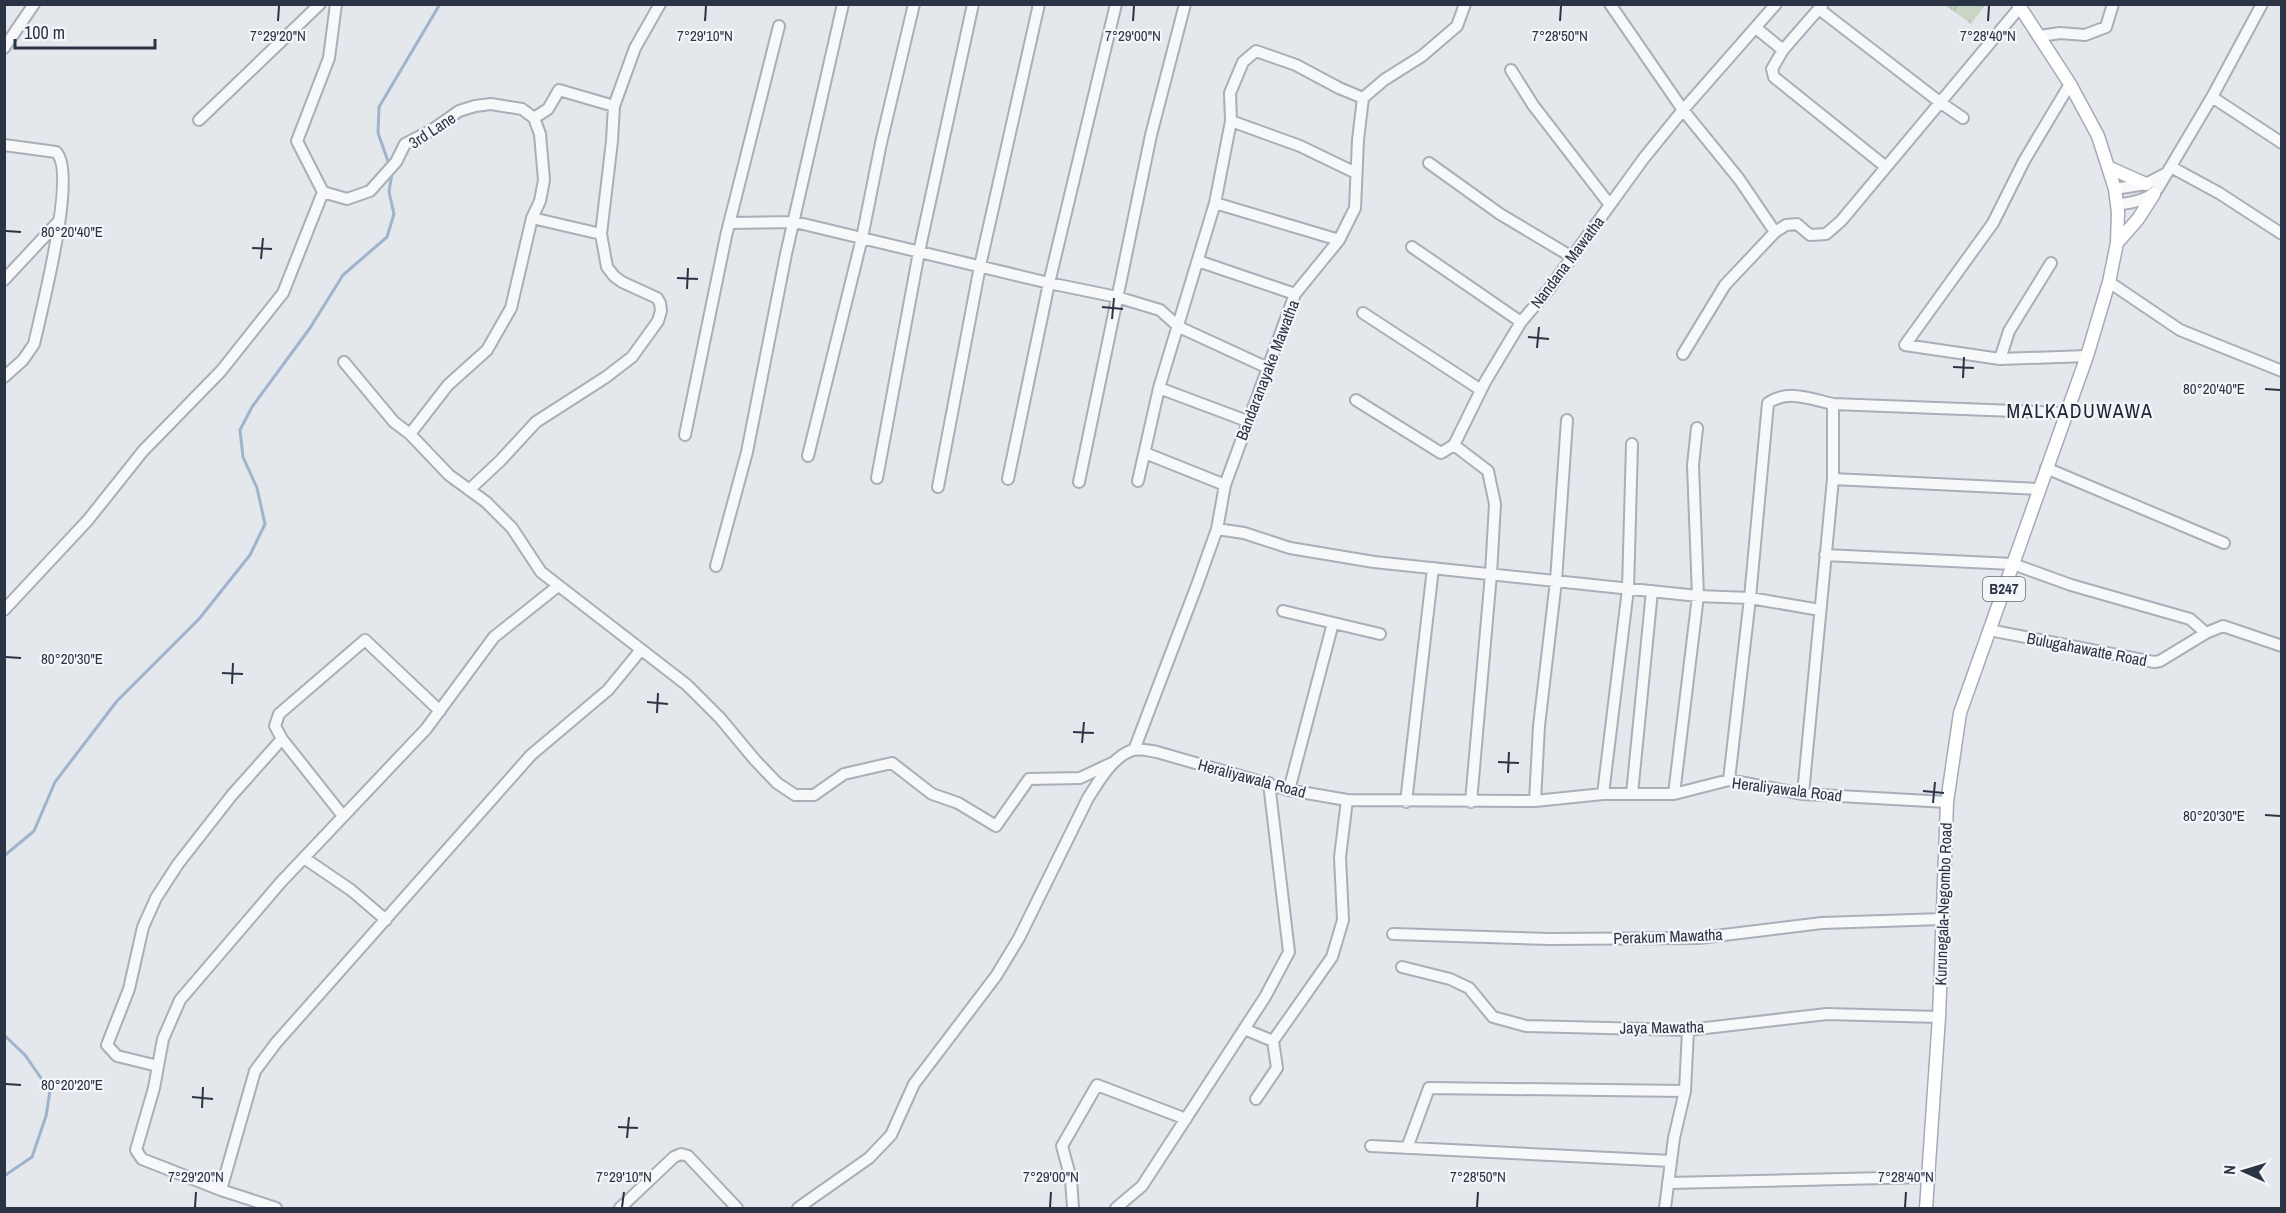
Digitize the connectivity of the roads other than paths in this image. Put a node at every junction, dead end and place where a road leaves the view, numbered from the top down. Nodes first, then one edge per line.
1 (34, 4) edge
2 (320, 4) edge
3 (336, 4) edge
4 (660, 4) edge
5 (843, 4) edge
6 (914, 4) edge
7 (973, 4) edge
8 (1039, 4) edge
9 (1116, 4) edge
10 (1185, 4) edge
11 (1465, 4) edge
12 (1610, 4) edge
13 (1776, 4) edge
14 (2114, 4) edge
15 (2262, 4) edge
16 (2019, 6) edge
17 (1821, 7) edge
18 (779, 26) dead end
19 (1756, 28) junction
20 (2040, 36) junction
21 (4, 48) edge
22 (1783, 50) junction
23 (1511, 70) dead end
24 (2070, 84) junction
25 (1363, 98) junction
26 (2212, 98) junction
27 (1941, 103) junction
28 (614, 106) junction
29 (1683, 110) junction
30 (534, 118) junction
31 (1963, 118) dead end
32 (200, 120) dead end
33 (1231, 121) junction
34 (2282, 143) edge
35 (4, 145) edge
36 (1429, 163) dead end
37 (1887, 167) junction
38 (2110, 168) junction
39 (2169, 170) junction
40 (1356, 173) junction
41 (2115, 189) junction
42 (2150, 189) junction
43 (323, 192) junction
44 (1215, 203) junction
45 (1610, 205) junction
46 (2117, 205) junction
47 (61, 218) junction
48 (532, 218) junction
49 (795, 222) junction
50 (729, 223) junction
51 (1775, 232) junction
52 (601, 234) junction
53 (2282, 234) edge
54 (861, 238) junction
55 (1339, 240) junction
56 (2117, 243) junction
57 (1412, 247) dead end
58 (919, 252) junction
59 (1572, 257) junction
60 (1198, 261) junction
61 (2051, 263) dead end
62 (980, 266) junction
63 (4, 280) edge
64 (2109, 282) junction
65 (1049, 283) junction
66 (1295, 294) junction
67 (1118, 297) junction
68 (1363, 313) dead end
69 (1521, 322) junction
70 (1179, 327) junction
71 (1683, 354) dead end
72 (2086, 357) junction
73 (2000, 359) junction
74 (344, 362) dead end
75 (1268, 368) junction
76 (2282, 371) edge
77 (4, 377) edge
78 (1159, 388) junction
79 (1481, 390) junction
80 (1356, 400) dead end
81 (1833, 404) junction
82 (2067, 413) junction
83 (1567, 420) dead end
84 (1247, 421) junction
85 (1697, 428) dead end
86 (410, 434) junction
87 (685, 435) dead end
88 (1632, 444) dead end
89 (1454, 445) junction
90 (1145, 453) junction
91 (808, 456) dead end
92 (2046, 468) junction
93 (877, 478) dead end
94 (1008, 479) dead end
95 (1833, 479) junction
96 (1138, 481) dead end
97 (1079, 482) dead end
98 (1225, 485) junction
99 (938, 487) dead end
100 (2038, 489) junction
101 (469, 490) junction
102 (1216, 529) junction
103 (2224, 543) dead end
104 (1825, 555) junction
105 (2013, 564) junction
106 (716, 566) dead end
107 (1433, 568) junction
108 (1491, 574) junction
109 (1556, 581) junction
110 (558, 585) junction
111 (1628, 589) junction
112 (1652, 591) junction
113 (1698, 596) junction
114 (1750, 598) junction
115 (4, 610) edge
116 (1820, 610) junction
117 (1283, 611) dead end
118 (1333, 623) junction
119 (1989, 630) junction
120 (2206, 633) junction
121 (1380, 634) dead end
122 (2282, 646) edge
123 (640, 651) junction
124 (440, 711) junction
125 (282, 739) junction
126 (1134, 750) junction
127 (1117, 760) junction
128 (1729, 780) junction
129 (1269, 783) junction
130 (1289, 790) junction
131 (1603, 794) junction
132 (1632, 794) junction
133 (1674, 794) junction
134 (1803, 794) junction
135 (1347, 800) junction
136 (1535, 801) junction
137 (1406, 802) junction
138 (1471, 802) junction
139 (1947, 802) junction
140 (343, 816) junction
141 (304, 858) junction
142 (1943, 919) junction
143 (386, 920) junction
144 (1393, 934) dead end
145 (1402, 967) dead end
146 (1939, 1017) junction
147 (1244, 1029) junction
148 (1688, 1030) junction
149 (1273, 1041) junction
150 (158, 1066) junction
151 (1685, 1091) junction
152 (1256, 1099) dead end
153 (1186, 1119) junction
154 (1371, 1146) dead end
155 (1407, 1148) junction
156 (1671, 1161) junction
157 (1929, 1177) junction
158 (1668, 1183) junction
159 (221, 1190) junction
160 (276, 1209) edge
161 (620, 1209) edge
162 (737, 1209) edge
163 (798, 1209) edge
164 (1073, 1209) edge
165 (1116, 1209) edge
166 (1665, 1209) edge
167 (1926, 1209) edge

1 - 21 street
2 - 32 street
3 - 43 street
4 - 28 street
5 - 49 street
6 - 54 street
7 - 58 street
8 - 62 street
9 - 65 street
10 - 67 street
11 - 25 street
12 - 29 street
13 - 19 street, Nandana Mawatha
14 - 20 street
15 - 26 street
16 - 20 main road, Kurunegala-Negombo Road / B247
16 - 27 street
17 - 22 street
17 - 27 street
18 - 50 street
19 - 22 street
19 - 29 street, Nandana Mawatha
20 - 24 main road, Kurunegala-Negombo Road / B247
22 - 37 street
23 - 45 street
24 - 38 main road, Kurunegala-Negombo Road / B247
24 - 73 street
25 - 33 street
25 - 40 street, Bandaranayake Mawatha
26 - 34 street
26 - 39 street
27 - 31 street
27 - 37 street
28 - 30 street
28 - 52 street
29 - 45 street, Nandana Mawatha
29 - 51 street
30 - 43 street, 3rd Lane
30 - 48 street
33 - 40 street
33 - 44 street
35 - 47 street
36 - 59 street
37 - 51 street
38 - 41 main road, Kurunegala-Negombo Road / B247
38 - 42 main road
39 - 42 street
39 - 53 street
40 - 55 street, Bandaranayake Mawatha
41 - 42 street
41 - 46 main road, Kurunegala-Negombo Road / B247
42 - 46 street
42 - 56 main road
43 - 115 street
44 - 55 street
44 - 60 street
45 - 59 street, Nandana Mawatha
46 - 56 main road, Kurunegala-Negombo Road / B247
47 - 63 street
47 - 77 street
48 - 52 street
48 - 86 street
49 - 50 street
49 - 54 street
49 - 106 street
50 - 87 street
51 - 71 street
52 - 101 street
54 - 58 street
54 - 91 street
55 - 66 street, Bandaranayake Mawatha
56 - 64 main road, Kurunegala-Negombo Road / B247
57 - 69 street
58 - 62 street
58 - 93 street
59 - 69 street, Nandana Mawatha
60 - 66 street
60 - 70 street
61 - 73 street
62 - 65 street
62 - 99 street
64 - 72 main road, Kurunegala-Negombo Road / B247
64 - 76 street
65 - 67 street
65 - 94 street
66 - 75 street, Bandaranayake Mawatha
67 - 70 street
67 - 97 street
68 - 79 street
69 - 79 street, Nandana Mawatha
70 - 75 street
70 - 78 street
72 - 73 street
72 - 82 main road, Kurunegala-Negombo Road / B247
74 - 86 street
75 - 84 street, Bandaranayake Mawatha
78 - 84 street
78 - 90 street
79 - 89 street, Nandana Mawatha
80 - 89 street
81 - 82 street
81 - 95 street
81 - 114 street
82 - 92 main road, Kurunegala-Negombo Road / B247
83 - 109 street
84 - 98 street, Bandaranayake Mawatha
85 - 113 street
86 - 101 street
88 - 111 street
89 - 108 street
90 - 96 street
90 - 98 street
92 - 100 main road, Kurunegala-Negombo Road / B247
92 - 103 street
95 - 100 street
95 - 104 street
98 - 102 street, Bandaranayake Mawatha
100 - 105 main road, Kurunegala-Negombo Road / B247
101 - 110 street
102 - 107 street
102 - 126 street, Bandaranayake Mawatha
104 - 105 street
104 - 116 street
105 - 119 main road, Kurunegala-Negombo Road / B247
105 - 120 street
107 - 108 street
107 - 137 street
108 - 109 street
108 - 138 street
109 - 111 street
109 - 136 street
110 - 123 street
110 - 124 street
111 - 112 street
111 - 131 street
112 - 113 street
112 - 132 street
113 - 114 street
113 - 133 street
114 - 116 street
114 - 128 street
116 - 134 street
117 - 118 street
118 - 121 street
118 - 130 street
119 - 120 street, Bulugahawatte Road
119 - 139 main road, Kurunegala-Negombo Road / B247
120 - 122 street, Bulugahawatte Road
123 - 127 street
123 - 143 street
124 - 125 street
124 - 140 street
125 - 140 street
125 - 150 street
126 - 127 street
126 - 129 street, Heraliyawala Road
127 - 163 street
128 - 133 street, Heraliyawala Road
128 - 134 street, Heraliyawala Road
129 - 130 street, Heraliyawala Road
129 - 147 street
130 - 135 street, Heraliyawala Road
131 - 132 street, Heraliyawala Road
131 - 136 street, Heraliyawala Road
132 - 133 street, Heraliyawala Road
134 - 139 street, Heraliyawala Road
135 - 137 street, Heraliyawala Road
135 - 149 street
136 - 138 street, Heraliyawala Road
137 - 138 street, Heraliyawala Road
139 - 142 main road, Kurunegala-Negombo Road / B247
140 - 141 street
141 - 143 street
141 - 150 street
142 - 144 street, Perakum Mawatha
142 - 146 main road, Kurunegala-Negombo Road / B247
143 - 159 street
145 - 148 street, Jaya Mawatha
146 - 148 street, Jaya Mawatha
146 - 157 main road, Kurunegala-Negombo Road / B247
147 - 149 street
147 - 153 street
148 - 151 street
149 - 152 street
150 - 159 street
151 - 155 street
151 - 156 street
153 - 164 street
153 - 165 street
154 - 155 street
155 - 156 street
156 - 158 street
157 - 158 street
157 - 167 main road, Kurunegala-Negombo Road / B247
158 - 166 street
159 - 160 street
161 - 162 street

